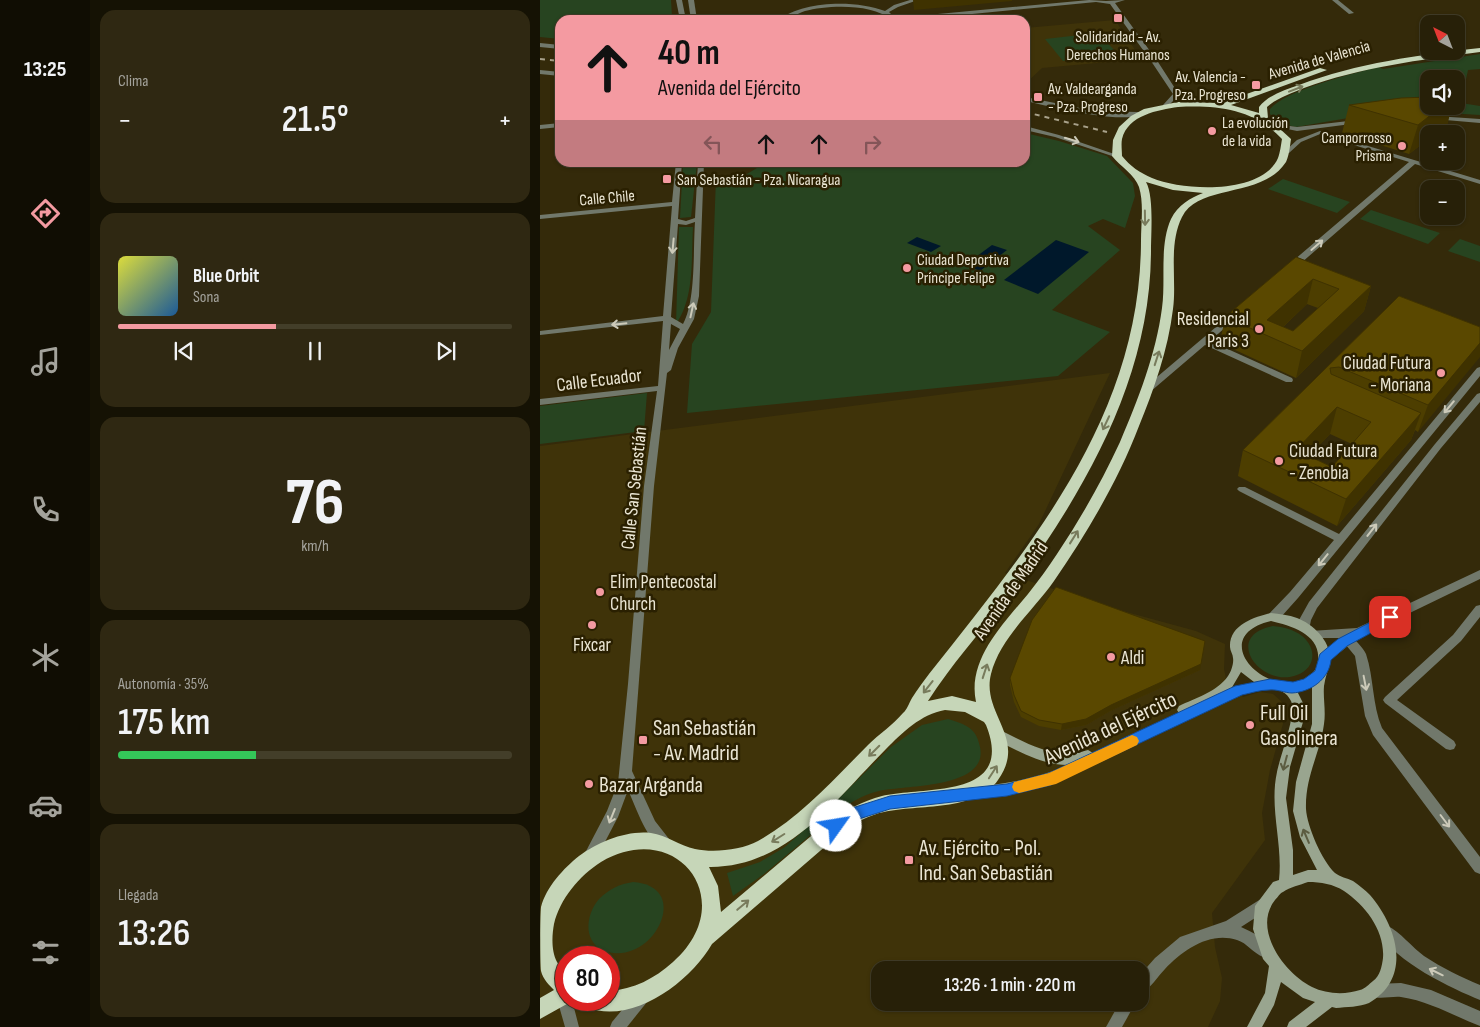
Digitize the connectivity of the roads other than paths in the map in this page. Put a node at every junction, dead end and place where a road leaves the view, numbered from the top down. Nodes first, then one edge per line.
1 (679, 0) edge
2 (691, 0) edge
3 (904, 0) edge
4 (914, 0) edge
5 (1062, 0) edge
6 (1094, 0) edge
7 (1122, 0) edge
8 (1335, 0) edge
9 (1112, 3) junction
10 (878, 6) junction
11 (1351, 13) dead end
12 (681, 15) edge
13 (693, 15) edge
14 (789, 15) edge
15 (890, 15) edge
16 (892, 15) edge
17 (902, 15) edge
18 (930, 15) edge
19 (1480, 43) edge
20 (540, 45) edge
21 (1465, 45) edge
22 (555, 46) edge
23 (1420, 50) edge
24 (1480, 50) edge
25 (540, 72) edge
26 (555, 75) edge
27 (555, 76) edge
28 (540, 77) edge
29 (1176, 94) junction
30 (1030, 100) edge
31 (1197, 104) junction
32 (1219, 105) junction
33 (1165, 106) junction
34 (1138, 114) junction
35 (1264, 118) junction
36 (1426, 120) edge
37 (1480, 122) edge
38 (555, 126) edge
39 (1276, 126) junction
40 (540, 127) edge
41 (1030, 129) edge
42 (1343, 140) dead end
43 (1287, 152) junction
44 (1117, 156) junction
45 (1411, 161) junction
46 (679, 167) edge
47 (701, 167) edge
48 (1134, 172) junction
49 (1480, 182) edge
50 (1218, 191) junction
51 (676, 204) junction
52 (540, 217) edge
53 (698, 219) junction
54 (675, 220) junction
55 (1284, 274) edge
56 (1242, 310) edge
57 (667, 318) junction
58 (685, 328) junction
59 (540, 333) edge
60 (1205, 342) junction
61 (1480, 370) edge
62 (1289, 380) dead end
63 (662, 388) junction
64 (1147, 390) junction
65 (1480, 396) edge
66 (540, 402) edge
67 (1242, 489) dead end
68 (1340, 538) junction
69 (1480, 574) edge
70 (1480, 609) edge
71 (1271, 617) junction
72 (1374, 625) junction
73 (1309, 630) junction
74 (1347, 639) junction
75 (1325, 658) junction
76 (1239, 659) junction
77 (1320, 674) junction
78 (1270, 684) junction
79 (1284, 687) junction
80 (910, 718) junction
81 (990, 718) junction
82 (1000, 736) junction
83 (1450, 745) dead end
84 (626, 771) junction
85 (963, 793) junction
86 (668, 846) junction
87 (589, 858) junction
88 (690, 858) junction
89 (1480, 868) edge
90 (1331, 878) junction
91 (1286, 882) junction
92 (1265, 903) junction
93 (1218, 932) junction
94 (1388, 933) junction
95 (705, 936) junction
96 (541, 939) edge
97 (1263, 950) junction
98 (1274, 970) junction
99 (1149, 976) edge
100 (555, 977) edge
101 (1375, 991) junction
102 (646, 992) junction
103 (1480, 993) edge
104 (555, 997) edge
105 (620, 1000) edge
106 (1326, 1003) junction
107 (540, 1009) edge
108 (569, 1011) edge
109 (1123, 1011) edge
110 (1480, 1019) edge
111 (572, 1027) edge
112 (617, 1027) edge
113 (1113, 1027) edge
114 (1254, 1027) edge
115 (1294, 1027) edge

1 - 12 street
2 - 13 street
3 - 10 street
4 - 16 street
5 - 17 street
6 - 9 street
6 - 18 street
7 - 9 street
8 - 11 street
9 - 29 street
10 - 14 street
10 - 15 street
19 - 21 highway
20 - 22 street
23 - 32 highway, Avenida de Valencia
35 -> 24 highway, Avenida de Valencia
25 - 26 street
27 - 28 street
29 - 31 street
29 - 33 street
30 - 34 street
31 - 32 highway
31 - 33 highway
32 - 35 highway
33 - 34 highway
34 - 44 highway
35 - 39 highway
36 - 37 street
38 - 40 street
39 - 43 highway
39 - 43 street
41 -> 44 street
42 - 45 street
43 - 50 highway
44 - 48 highway
45 - 49 street
55 -> 45 street
46 - 51 street, Calle San Sebastián
47 - 53 street, Calle San Sebastián
48 - 50 highway
48 -> 80 highway, Avenida de Madrid
64 -> 50 highway, Avenida de Madrid
51 - 52 street, Calle Chile
51 - 54 street, Calle San Sebastián
53 - 54 street
58 -> 53 street, Calle San Sebastián
54 -> 57 street, Calle San Sebastián
56 - 60 street
57 - 58 street
57 -> 59 street
57 - 63 street, Calle San Sebastián
58 - 63 street, Calle San Sebastián
60 - 62 street
60 - 64 street
61 -> 68 street
63 - 66 street, Calle Ecuador
63 - 84 street, Calle San Sebastián
81 -> 64 highway, Avenida de Madrid
73 -> 65 street
67 - 68 street
68 -> 71 street
69 - 72 street
70 - 83 street
71 - 73 main road
71 - 76 main road
72 - 73 street
72 - 74 street
73 - 75 main road
74 - 75 street
74 -> 89 street
75 - 77 main road
76 - 78 main road
76 - 82 main road, Avenida del Ejército
77 - 79 main road
90 -> 77 main road
78 - 79 main road
78 - 85 main road, Avenida del Ejército
79 -> 91 main road
80 - 81 highway
80 -> 88 highway, Avenida de Madrid
81 - 82 highway, Avenida de Madrid
85 -> 82 highway
84 - 86 street
84 -> 87 street, Calle San Sebastián
95 -> 85 highway
86 - 87 highway
86 - 88 highway
87 - 96 highway
88 - 95 highway
90 - 91 main road
90 - 94 main road
91 - 92 main road
92 - 93 street
92 - 97 main road
93 - 97 street
93 - 99 street
94 - 101 main road
103 -> 94 street
95 - 102 highway
96 - 100 highway
97 - 98 main road
98 - 106 main road
98 - 114 main road
101 - 106 main road
101 - 110 street
102 - 105 highway
102 - 112 street
104 - 107 highway
106 - 115 main road
108 - 111 street
109 - 113 street

